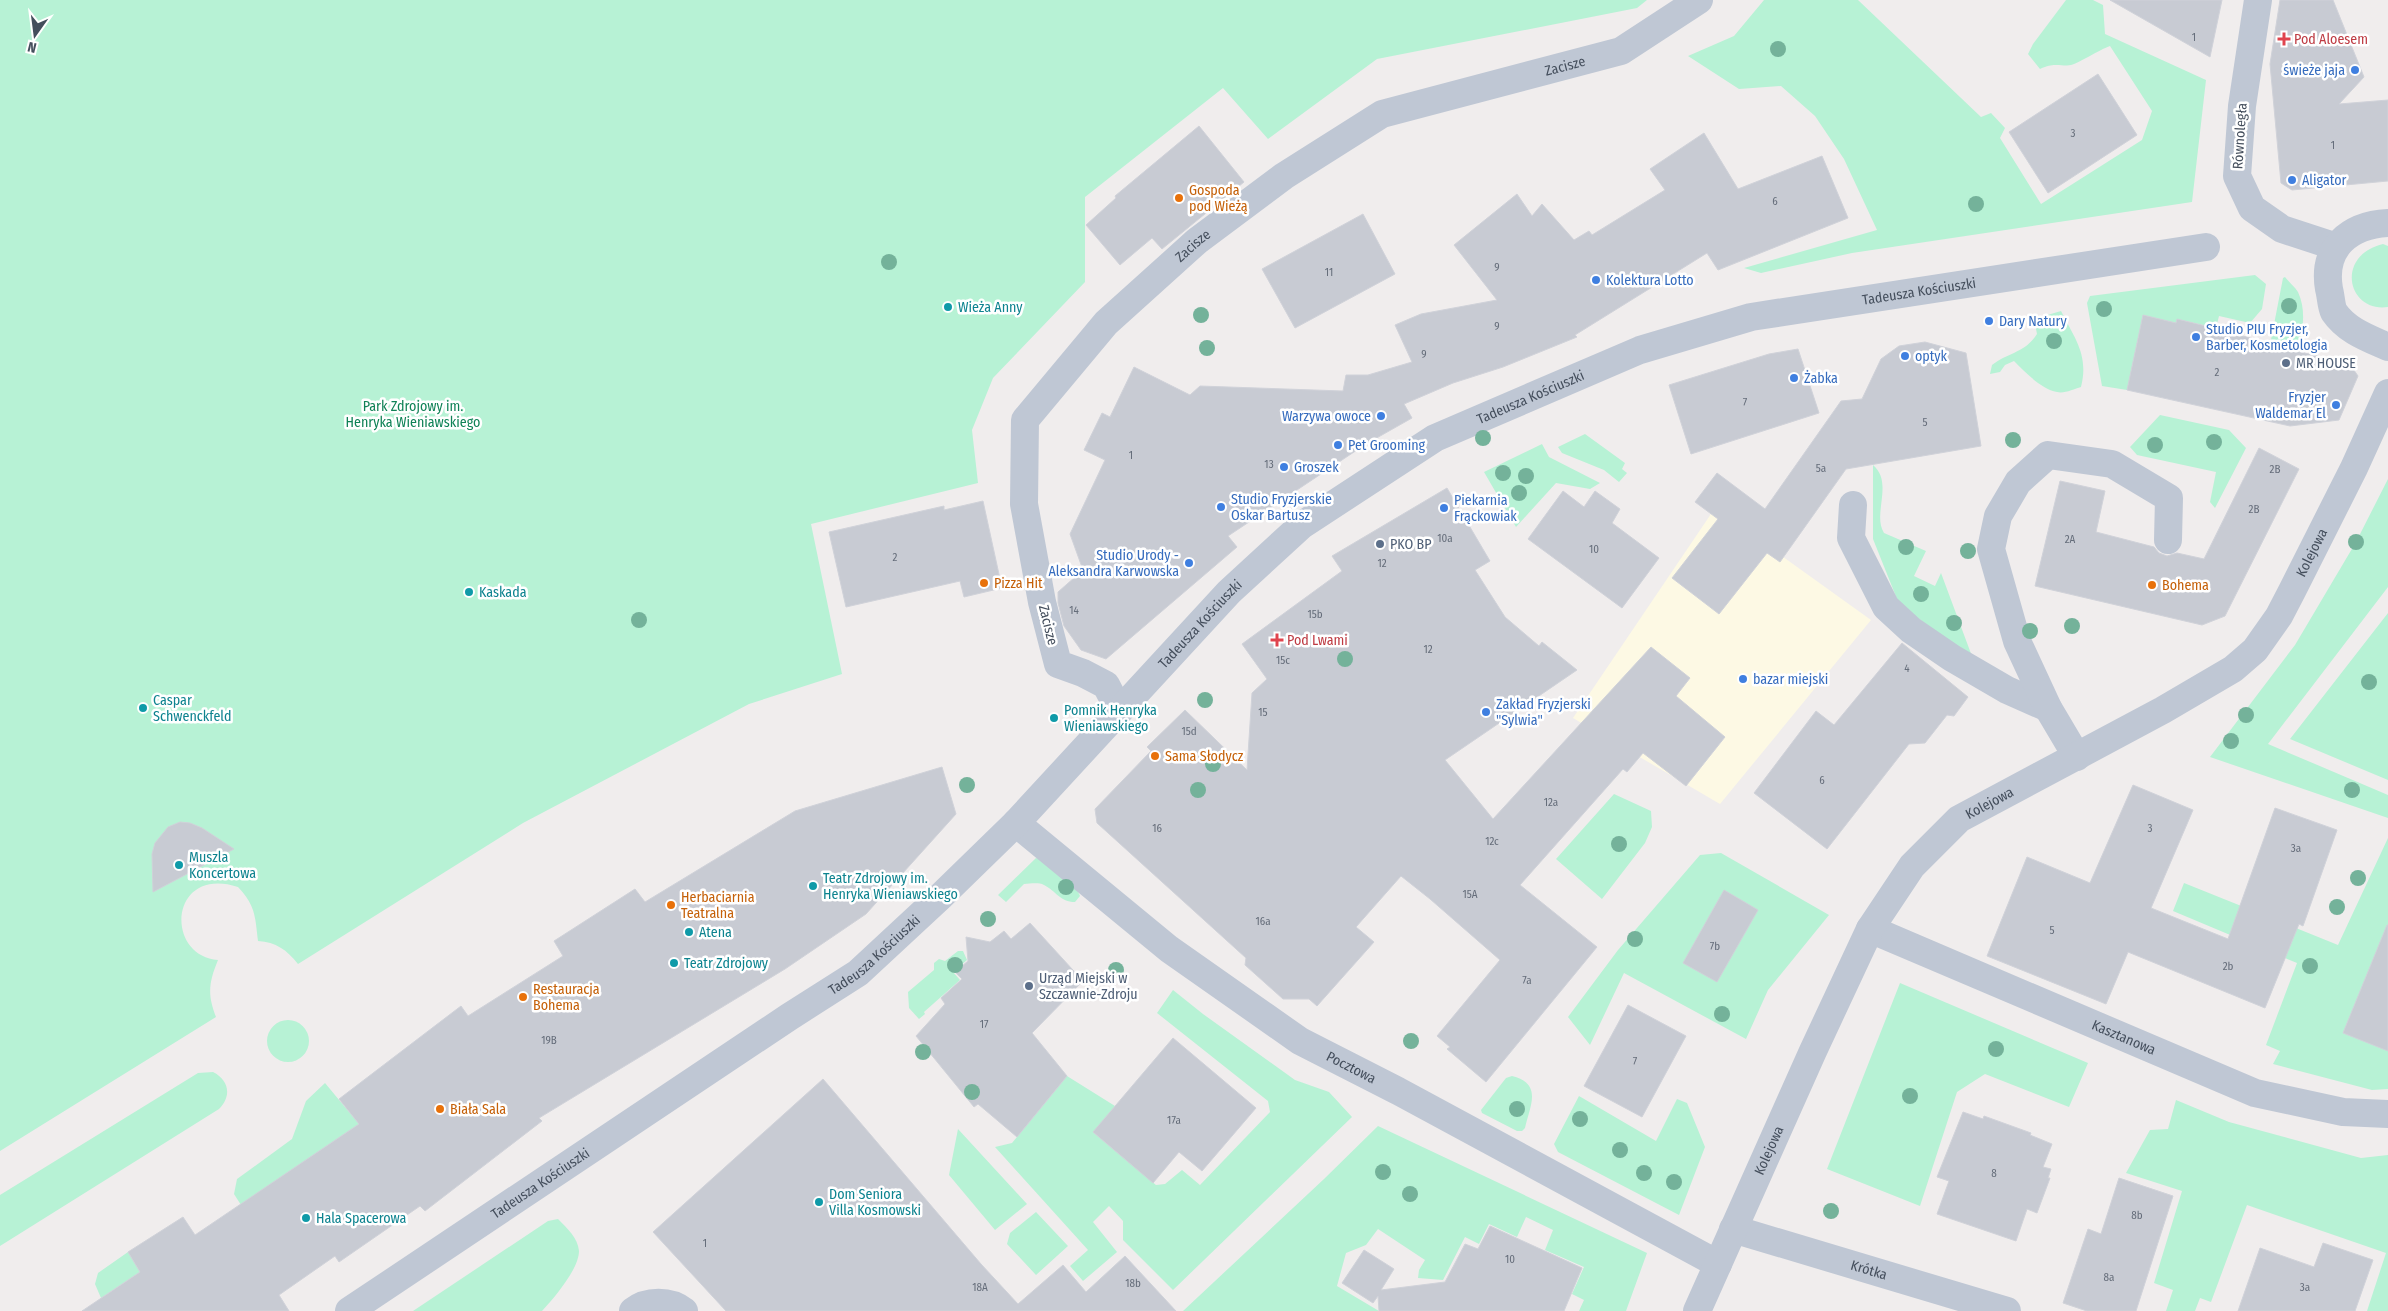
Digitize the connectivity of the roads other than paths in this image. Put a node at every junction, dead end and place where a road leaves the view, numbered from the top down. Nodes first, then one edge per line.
1 (1699, 0) edge
2 (2258, 0) edge
3 (2388, 222) edge
4 (2334, 246) junction
5 (2206, 247) dead end
6 (2388, 348) edge
7 (2388, 395) edge
8 (1853, 505) dead end
9 (2168, 540) dead end
10 (2048, 708) junction
11 (1119, 710) junction
12 (2077, 757) junction
13 (1016, 823) junction
14 (1870, 929) junction
15 (2388, 1114) edge
16 (1733, 1229) junction
17 (1718, 1264) junction
18 (643, 1307) edge
19 (350, 1311) edge
20 (684, 1311) edge
21 (1697, 1311) edge
22 (2007, 1311) edge

1 - 11 street, Zacisze
2 - 4 street, Równoległa
3 - 4 street
4 - 6 street
5 - 11 street, Tadeusza Kościuszki
7 - 12 street, Kolejowa
8 - 10 street
9 - 10 street
10 - 12 street
11 - 13 street, Tadeusza Kościuszki
12 - 14 street, Kolejowa
13 - 17 street, Pocztowa
13 - 19 street, Tadeusza Kościuszki
14 - 15 street, Kasztanowa
14 - 16 street, Kolejowa
16 - 17 street, Kolejowa
16 - 22 street, Krótka
17 - 21 street, Kolejowa
18 - 20 street

